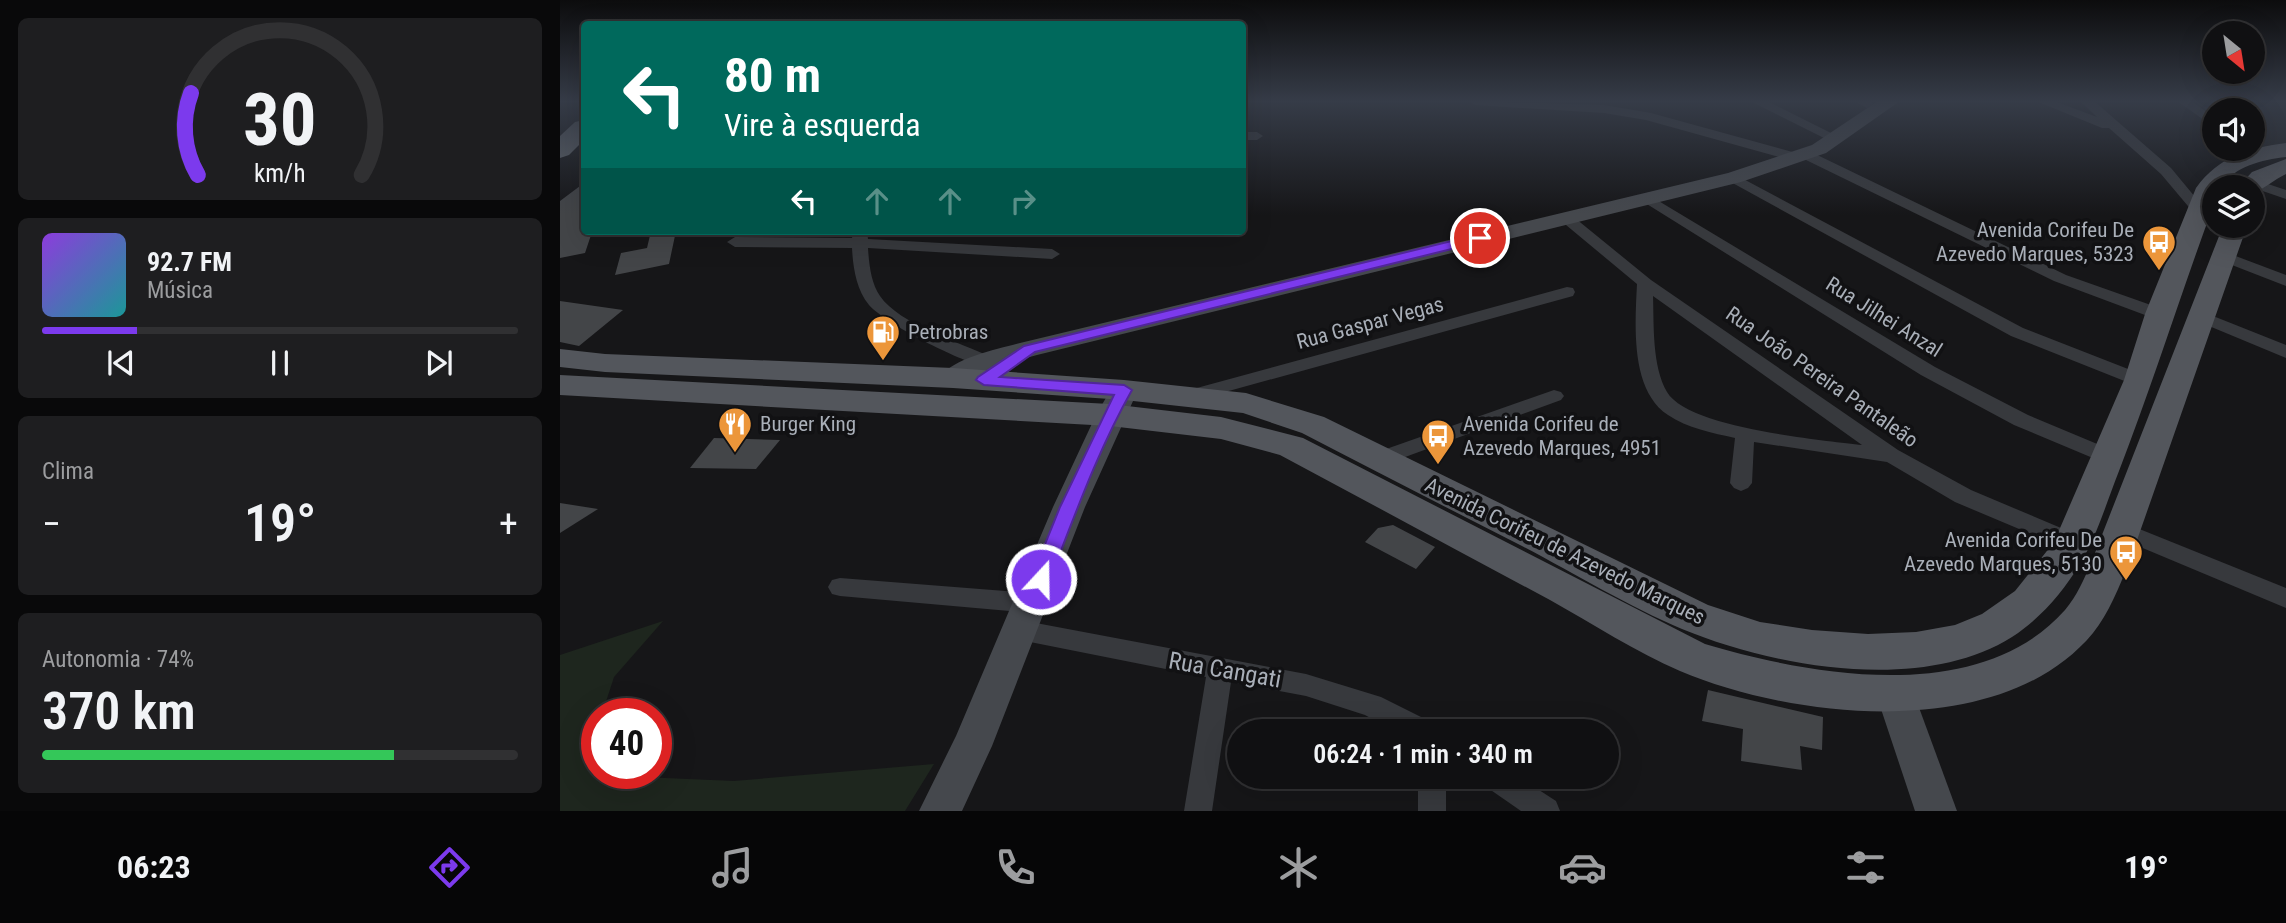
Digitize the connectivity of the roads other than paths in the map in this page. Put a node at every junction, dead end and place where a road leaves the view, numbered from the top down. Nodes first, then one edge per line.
1 (1727, 139) edge
2 (1834, 139) edge
3 (2129, 139) edge
4 (1756, 147) junction
5 (1802, 157) junction
6 (2264, 165) edge
7 (1773, 166) junction
8 (2166, 171) junction
9 (2221, 175) edge
10 (1734, 178) junction
11 (2286, 195) edge
12 (1647, 198) junction
13 (2202, 198) edge
14 (2202, 198) edge
15 (2202, 202) edge
16 (1565, 217) junction
17 (860, 237) edge
18 (2230, 241) edge
19 (735, 242) dead end
20 (1052, 254) dead end
21 (2286, 281) edge
22 (1645, 283) junction
23 (1567, 292) dead end
24 (2159, 314) junction
25 (2203, 317) junction
26 (2286, 352) edge
27 (560, 358) edge
28 (984, 371) junction
29 (2139, 380) junction
30 (560, 385) edge
31 (945, 391) junction
32 (1554, 396) dead end
33 (1185, 398) junction
34 (1117, 403) junction
35 (1745, 433) junction
36 (1891, 455) junction
37 (2107, 456) junction
38 (1379, 459) junction
39 (1741, 483) dead end
40 (2122, 530) junction
41 (2072, 542) junction
42 (840, 587) dead end
43 (2286, 598) edge
44 (1026, 617) junction
45 (1220, 670) junction
46 (1895, 694) junction
47 (1398, 719) edge
48 (1432, 789) edge
49 (1513, 789) edge
50 (940, 811) edge
51 (1198, 811) edge
52 (1432, 811) edge
53 (1546, 811) edge
54 (1936, 811) edge

1 - 4 street
2 - 5 main road
3 - 8 street
4 - 5 street
4 - 7 street
5 - 7 main road
5 - 24 street
6 - 9 main road, Avenida Corifeu de Azevedo Marques
6 - 11 street
7 - 10 main road
8 - 13 street
8 - 14 street
10 - 12 main road
10 - 29 street
12 - 16 main road
12 - 37 street, Rua Jilhei Anzal
15 - 24 main road, Avenida Corifeu de Azevedo Marques
16 - 22 street, Rua João Pereira Pantaleão
16 - 28 main road
17 - 19 street
17 - 20 street
17 - 28 street
18 - 21 street
18 - 25 main road, Avenida Corifeu de Azevedo Marques
22 - 35 street
22 - 36 street, Rua João Pereira Pantaleão
23 - 33 street, Rua Gaspar Vegas
24 - 29 main road, Avenida Corifeu de Azevedo Marques
25 - 26 street
25 - 40 main road, Avenida Corifeu de Azevedo Marques
27 - 31 main road, Avenida Corifeu de Azevedo Marques
28 - 31 main road
28 - 34 main road, Avenida Corifeu de Azevedo Marques
29 - 37 main road, Avenida Corifeu de Azevedo Marques
30 - 31 main road, Avenida Corifeu de Azevedo Marques
31 - 34 main road, Avenida Corifeu de Azevedo Marques
32 - 38 street
33 - 34 main road, Avenida Corifeu de Azevedo Marques
33 - 38 main road, Avenida Corifeu de Azevedo Marques
34 - 44 main road
34 - 46 main road, Avenida Corifeu de Azevedo Marques
35 - 36 street
35 - 39 street
36 - 41 street, Rua João Pereira Pantaleão
37 - 41 main road, Avenida Corifeu de Azevedo Marques
38 - 41 main road, Avenida Corifeu de Azevedo Marques
40 - 43 street
40 - 46 main road, Avenida Corifeu de Azevedo Marques
42 - 44 street, Rua Cangati
44 - 45 street, Rua Cangati
44 - 50 main road
45 - 47 street, Rua Cangati
45 - 51 street
46 - 54 main road
48 - 52 street
49 - 53 street

